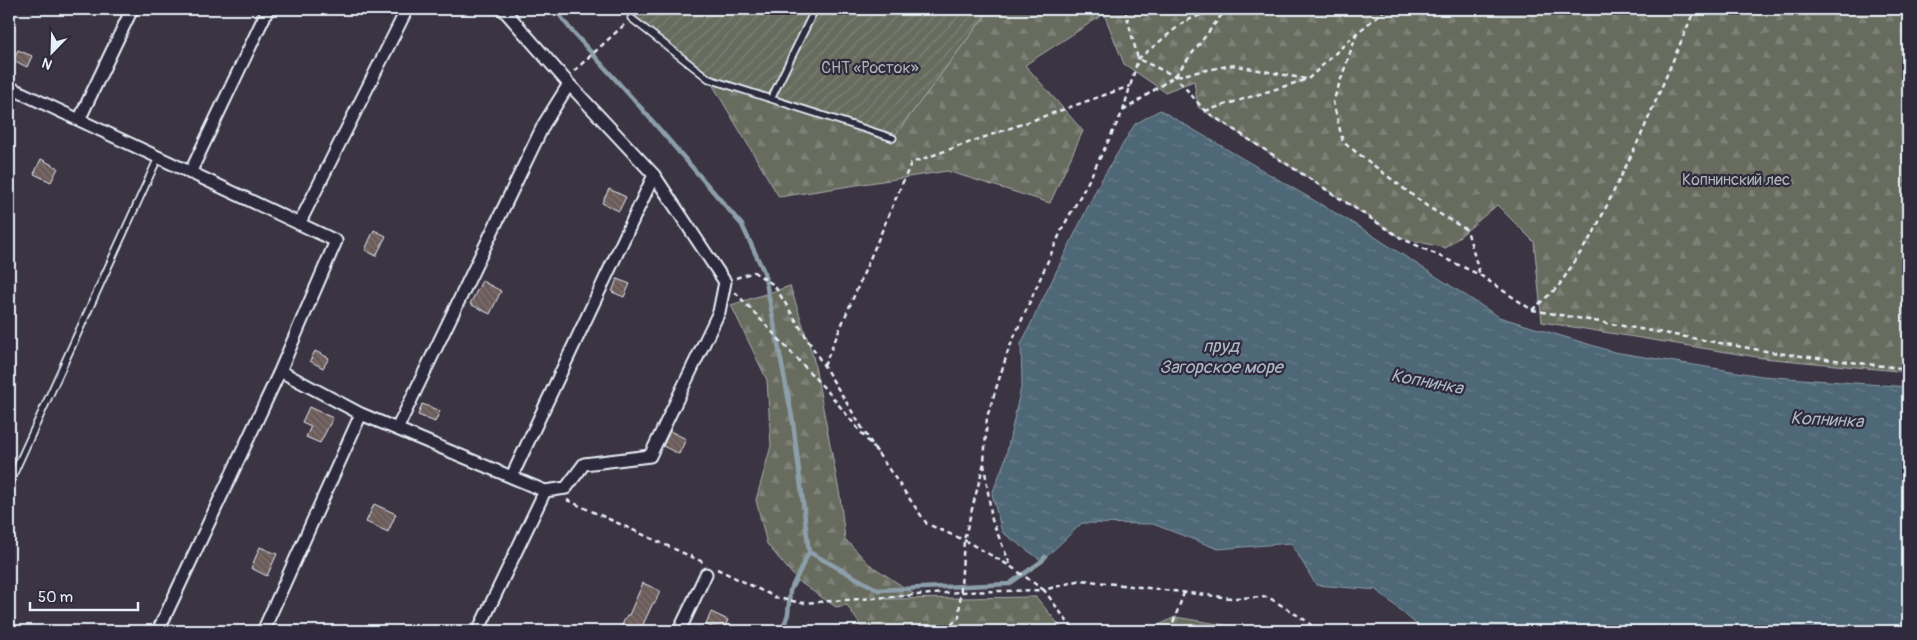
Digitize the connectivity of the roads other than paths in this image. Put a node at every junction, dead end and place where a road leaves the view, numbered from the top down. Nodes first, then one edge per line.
1 (13, 9) edge
2 (132, 9) edge
3 (268, 9) edge
4 (407, 9) edge
5 (503, 9) edge
6 (815, 9) edge
7 (9, 17) edge
8 (631, 18) road end
9 (569, 84) junction
10 (9, 87) edge
11 (771, 100) junction
12 (79, 120) junction
13 (893, 138) dead end
14 (158, 158) junction
15 (190, 172) junction
16 (654, 175) junction
17 (299, 224) junction
18 (280, 371) junction
19 (362, 414) junction
20 (397, 429) junction
21 (512, 476) junction
22 (9, 484) edge
23 (545, 491) junction
24 (706, 574) dead end
25 (158, 631) edge
26 (263, 631) edge
27 (478, 631) edge
28 (679, 631) edge

1 - 7 lane
2 - 12 street
3 - 15 street
4 - 17 street
5 - 9 street
6 - 11 lane
8 - 11 lane
9 - 16 street
9 - 20 street
10 - 12 street
11 - 13 lane
12 - 14 street
14 - 15 street
14 - 22 lane
15 - 17 street
16 - 21 street
16 - 23 street
17 - 18 street
18 - 19 street
18 - 25 street
19 - 20 street
19 - 26 street
20 - 21 street
21 - 23 street
23 - 27 street
24 - 28 street

